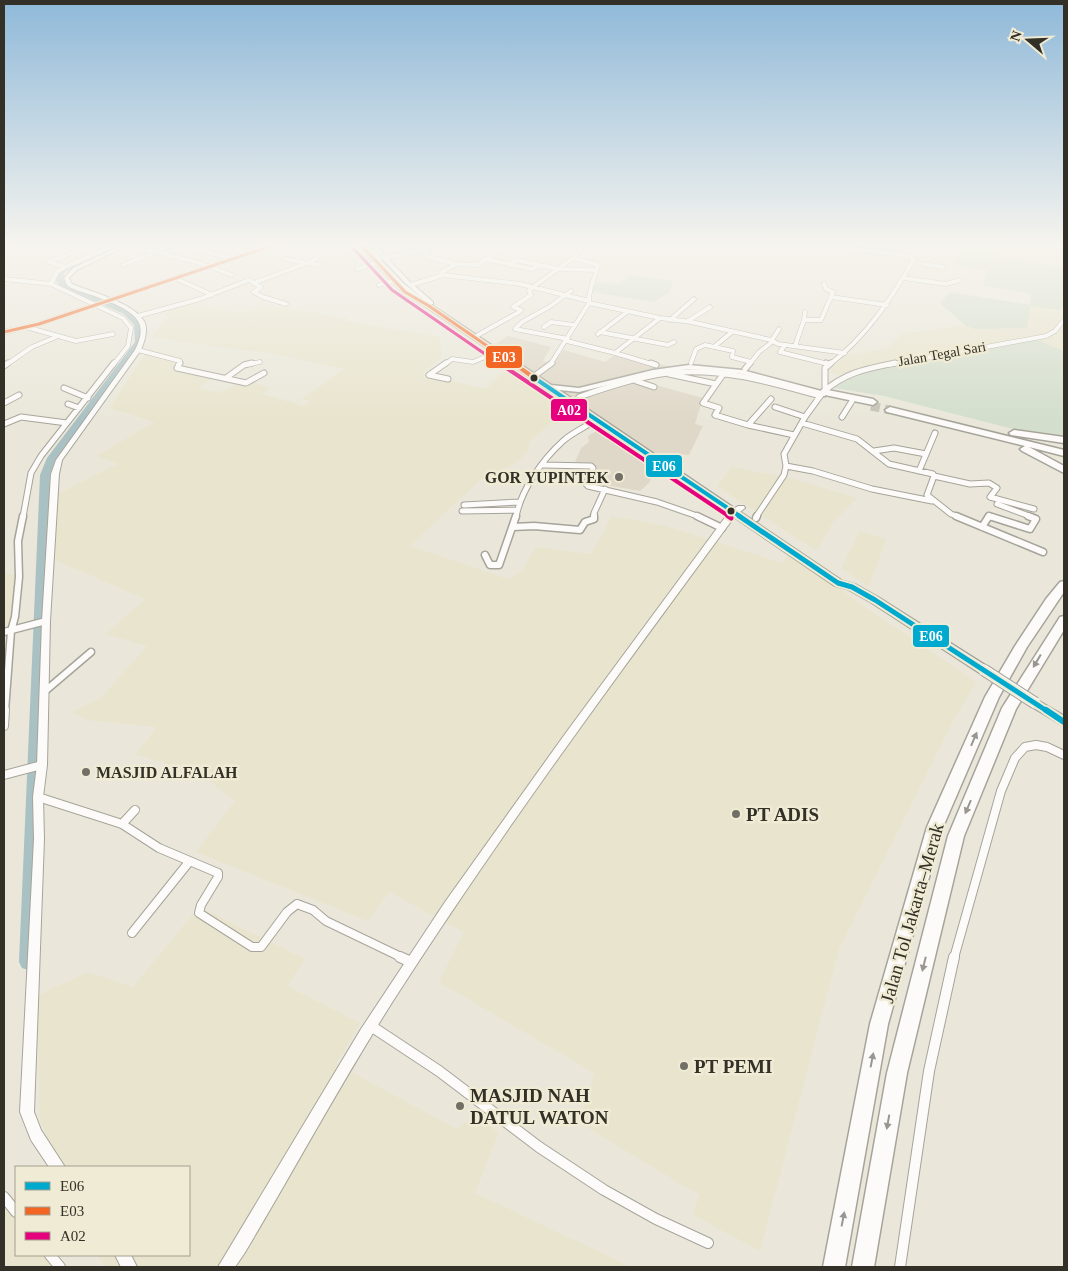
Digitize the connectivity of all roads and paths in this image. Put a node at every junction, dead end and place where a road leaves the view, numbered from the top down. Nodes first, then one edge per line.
1 (92, 303) edge
2 (99, 303) edge
3 (114, 303) edge
4 (183, 303) edge
5 (427, 303) edge
6 (519, 303) edge
7 (555, 303) edge
8 (588, 303) edge
9 (594, 303) edge
10 (690, 303) edge
11 (828, 303) edge
12 (876, 303) edge
13 (95, 305) junction
14 (431, 305) junction
15 (888, 305) joint
16 (710, 307) dead end
17 (627, 312) junction
18 (805, 312) dead end
19 (138, 316) junction
20 (660, 318) junction
21 (670, 320) junction
22 (804, 320) junction
23 (1064, 320) edge
24 (687, 321) junction
25 (574, 326) junction
26 (26, 327) junction
27 (544, 327) dead end
28 (779, 330) dead end
29 (4, 332) edge
30 (732, 332) junction
31 (113, 334) dead end
32 (478, 335) junction
33 (56, 337) junction
34 (634, 339) junction
35 (567, 340) junction
36 (772, 341) junction
37 (486, 342) junction
38 (674, 342) dead end
39 (785, 345) junction
40 (715, 346) junction
41 (795, 346) junction
42 (138, 350) junction
43 (499, 351) junction
44 (615, 353) junction
45 (845, 353) junction
46 (260, 362) dead end
47 (751, 362) junction
48 (691, 363) dead end
49 (828, 364) junction
50 (656, 365) dead end
51 (4, 366) edge
52 (745, 369) dead end
53 (725, 372) junction
54 (264, 373) dead end
55 (668, 373) junction
56 (536, 376) junction
57 (226, 378) junction
58 (448, 380) dead end
59 (636, 381) junction
60 (716, 384) junction
61 (551, 386) junction
62 (654, 387) dead end
63 (64, 388) dead end
64 (821, 392) junction
65 (579, 394) junction
66 (19, 395) dead end
67 (88, 398) junction
68 (771, 399) dead end
69 (852, 401) junction
70 (4, 403) edge
71 (68, 404) dead end
72 (775, 407) dead end
73 (78, 408) junction
74 (891, 409) tunnel mouth
75 (805, 417) junction
76 (842, 417) dead end
77 (596, 420) junction
78 (67, 423) junction
79 (802, 423) junction
80 (4, 424) edge
81 (748, 425) junction
82 (958, 425) junction
83 (619, 432) junction
84 (935, 433) dead end
85 (794, 435) junction
86 (1064, 440) edge
87 (1064, 449) edge
88 (874, 451) junction
89 (1064, 453) edge
90 (926, 454) junction
91 (543, 465) junction
92 (786, 466) junction
93 (919, 470) junction
94 (1064, 470) edge
95 (934, 476) junction
96 (605, 489) junction
97 (932, 501) junction
98 (519, 502) junction
99 (997, 503) junction
100 (464, 504) dead end
101 (1034, 509) dead end
102 (517, 510) junction
103 (738, 510) junction
104 (462, 511) dead end
105 (756, 518) junction
106 (512, 527) junction
107 (982, 527) junction
108 (722, 528) junction
109 (1043, 552) dead end
110 (485, 554) dead end
111 (1064, 574) edge
112 (1064, 586) edge
113 (852, 587) junction
114 (1050, 602) junction
115 (1064, 620) edge
116 (45, 622) junction
117 (7, 632) edge
118 (91, 652) dead end
119 (44, 692) junction
120 (1064, 722) edge
121 (4, 726) edge
122 (1064, 756) edge
123 (39, 765) junction
124 (4, 775) edge
125 (38, 796) junction
126 (135, 810) dead end
127 (122, 824) junction
128 (188, 862) junction
129 (132, 933) dead end
130 (411, 962) junction
131 (371, 1026) junction
132 (57, 1166) edge
133 (4, 1196) edge
134 (15, 1211) edge
135 (708, 1243) dead end
136 (51, 1256) edge
137 (60, 1267) edge
138 (226, 1267) edge
139 (834, 1267) edge
140 (864, 1267) edge
141 (900, 1267) edge

1 - 13 street
2 - 13 street
3 - 19 street
4 - 19 street
5 - 14 main road
6 - 32 street
7 - 35 street
8 - 25 street
9 - 17 street
10 - 21 street
11 - 22 street
12 - 15 street
13 - 26 street
13 - 67 street
14 - 32 highway
14 - 37 highway
15 - 45 street
16 - 24 street
17 - 20 street
17 - 34 street
18 - 22 street
19 - 42 street
20 - 21 street
20 - 34 street
21 - 24 street
22 - 41 street
23 - 64 street, Jalan Tegal Sari
24 - 30 street
25 - 27 street
25 - 35 street
26 - 29 street
26 - 33 street
28 - 36 street
30 - 36 street
30 - 40 street
31 - 33 street
32 - 37 highway
33 - 51 street
34 - 38 street
34 - 44 street
35 - 44 street
35 - 56 street
36 - 39 street
36 - 47 street
37 - 43 highway
39 - 41 street
39 - 49 street
40 - 47 street
40 - 48 street
41 - 45 street
42 - 57 street
42 - 116 street
43 - 56 highway
43 - 58 street
44 - 50 street
45 - 49 street
46 - 57 street
47 - 52 street
49 - 64 street
53 - 55 street
53 - 60 street
53 - 64 highway
53 - 65 highway
54 - 57 street
55 - 59 street
55 - 60 street
56 - 61 highway
59 - 62 street
59 - 65 street
60 - 81 street
61 - 65 highway
61 - 65 highway
63 - 67 street
64 - 69 highway
64 - 69 highway
64 - 75 street
65 - 77 highway
65 - 83 highway
66 - 70 street
67 - 73 street
68 - 81 street
69 - 76 street
71 - 73 street
72 - 75 street
73 - 78 street
74 - 82 highway
75 - 79 street
77 - 83 highway
77 - 91 street
78 - 80 street
78 - 117 street
79 - 85 street
79 - 88 street
81 - 85 street
82 - 86 highway
82 - 87 highway
82 - 89 highway
82 - 94 highway
83 - 103 highway
84 - 90 street
85 - 92 street
88 - 90 street
88 - 93 street
90 - 93 street
91 - 96 street
91 - 98 street
92 - 97 street
92 - 105 street
93 - 95 street
95 - 97 street
95 - 99 street
96 - 106 street
96 - 108 street
97 - 107 street
98 - 100 street
98 - 102 street
99 - 101 street
99 - 107 street
102 - 104 street
102 - 106 street
103 - 105 highway
103 - 108 street
103 - 113 highway
105 - 113 highway
106 - 110 street
107 - 109 street
108 - 130 street
111 - 114 highway
112 - 114 highway, Jalan Tol Jakarta–Merak
113 - 120 highway, bridge
139 -> 114 highway, Jalan Tol Jakarta–Merak
115 -> 140 highway, Jalan Tol Jakarta–Merak
116 - 117 street
116 - 119 street
117 - 121 street
118 - 119 street
119 - 123 street
122 - 141 street
123 - 124 street
123 - 125 street
125 - 127 street
125 - 132 street
126 - 127 street
127 - 128 street
128 - 129 street
128 - 130 street
130 - 131 street
131 - 135 street
131 - 138 street
133 - 134 street
136 - 137 street

